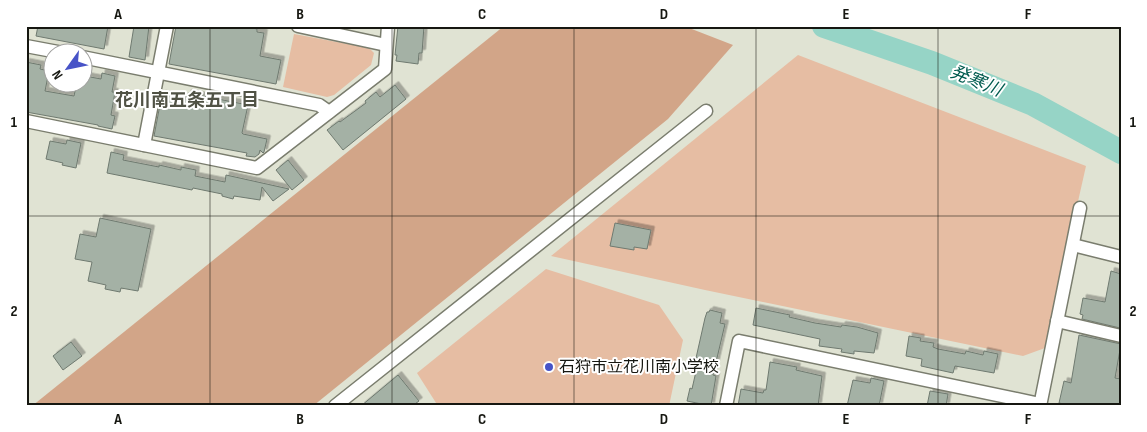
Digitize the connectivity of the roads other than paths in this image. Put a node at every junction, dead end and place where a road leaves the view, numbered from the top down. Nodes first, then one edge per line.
1 (167, 26) edge
2 (298, 26) edge
3 (388, 26) edge
4 (386, 45) junction
5 (26, 46) edge
6 (42, 49) edge
7 (92, 59) edge
8 (157, 72) junction
9 (706, 110) dead end
10 (329, 112) junction
11 (26, 121) edge
12 (144, 145) junction
13 (1080, 208) dead end
14 (1073, 245) junction
15 (1121, 256) edge
16 (1057, 321) junction
17 (1121, 336) edge
18 (1040, 405) edge
19 (335, 406) edge
20 (726, 406) edge

1 - 8 street
2 - 4 street
3 - 4 street
4 - 10 street
5 - 6 street
7 - 8 street
8 - 10 street
8 - 12 street
9 - 19 street
10 - 12 street
11 - 12 street
13 - 14 street
14 - 15 street
14 - 16 street
16 - 17 street
16 - 18 street
18 - 20 street

